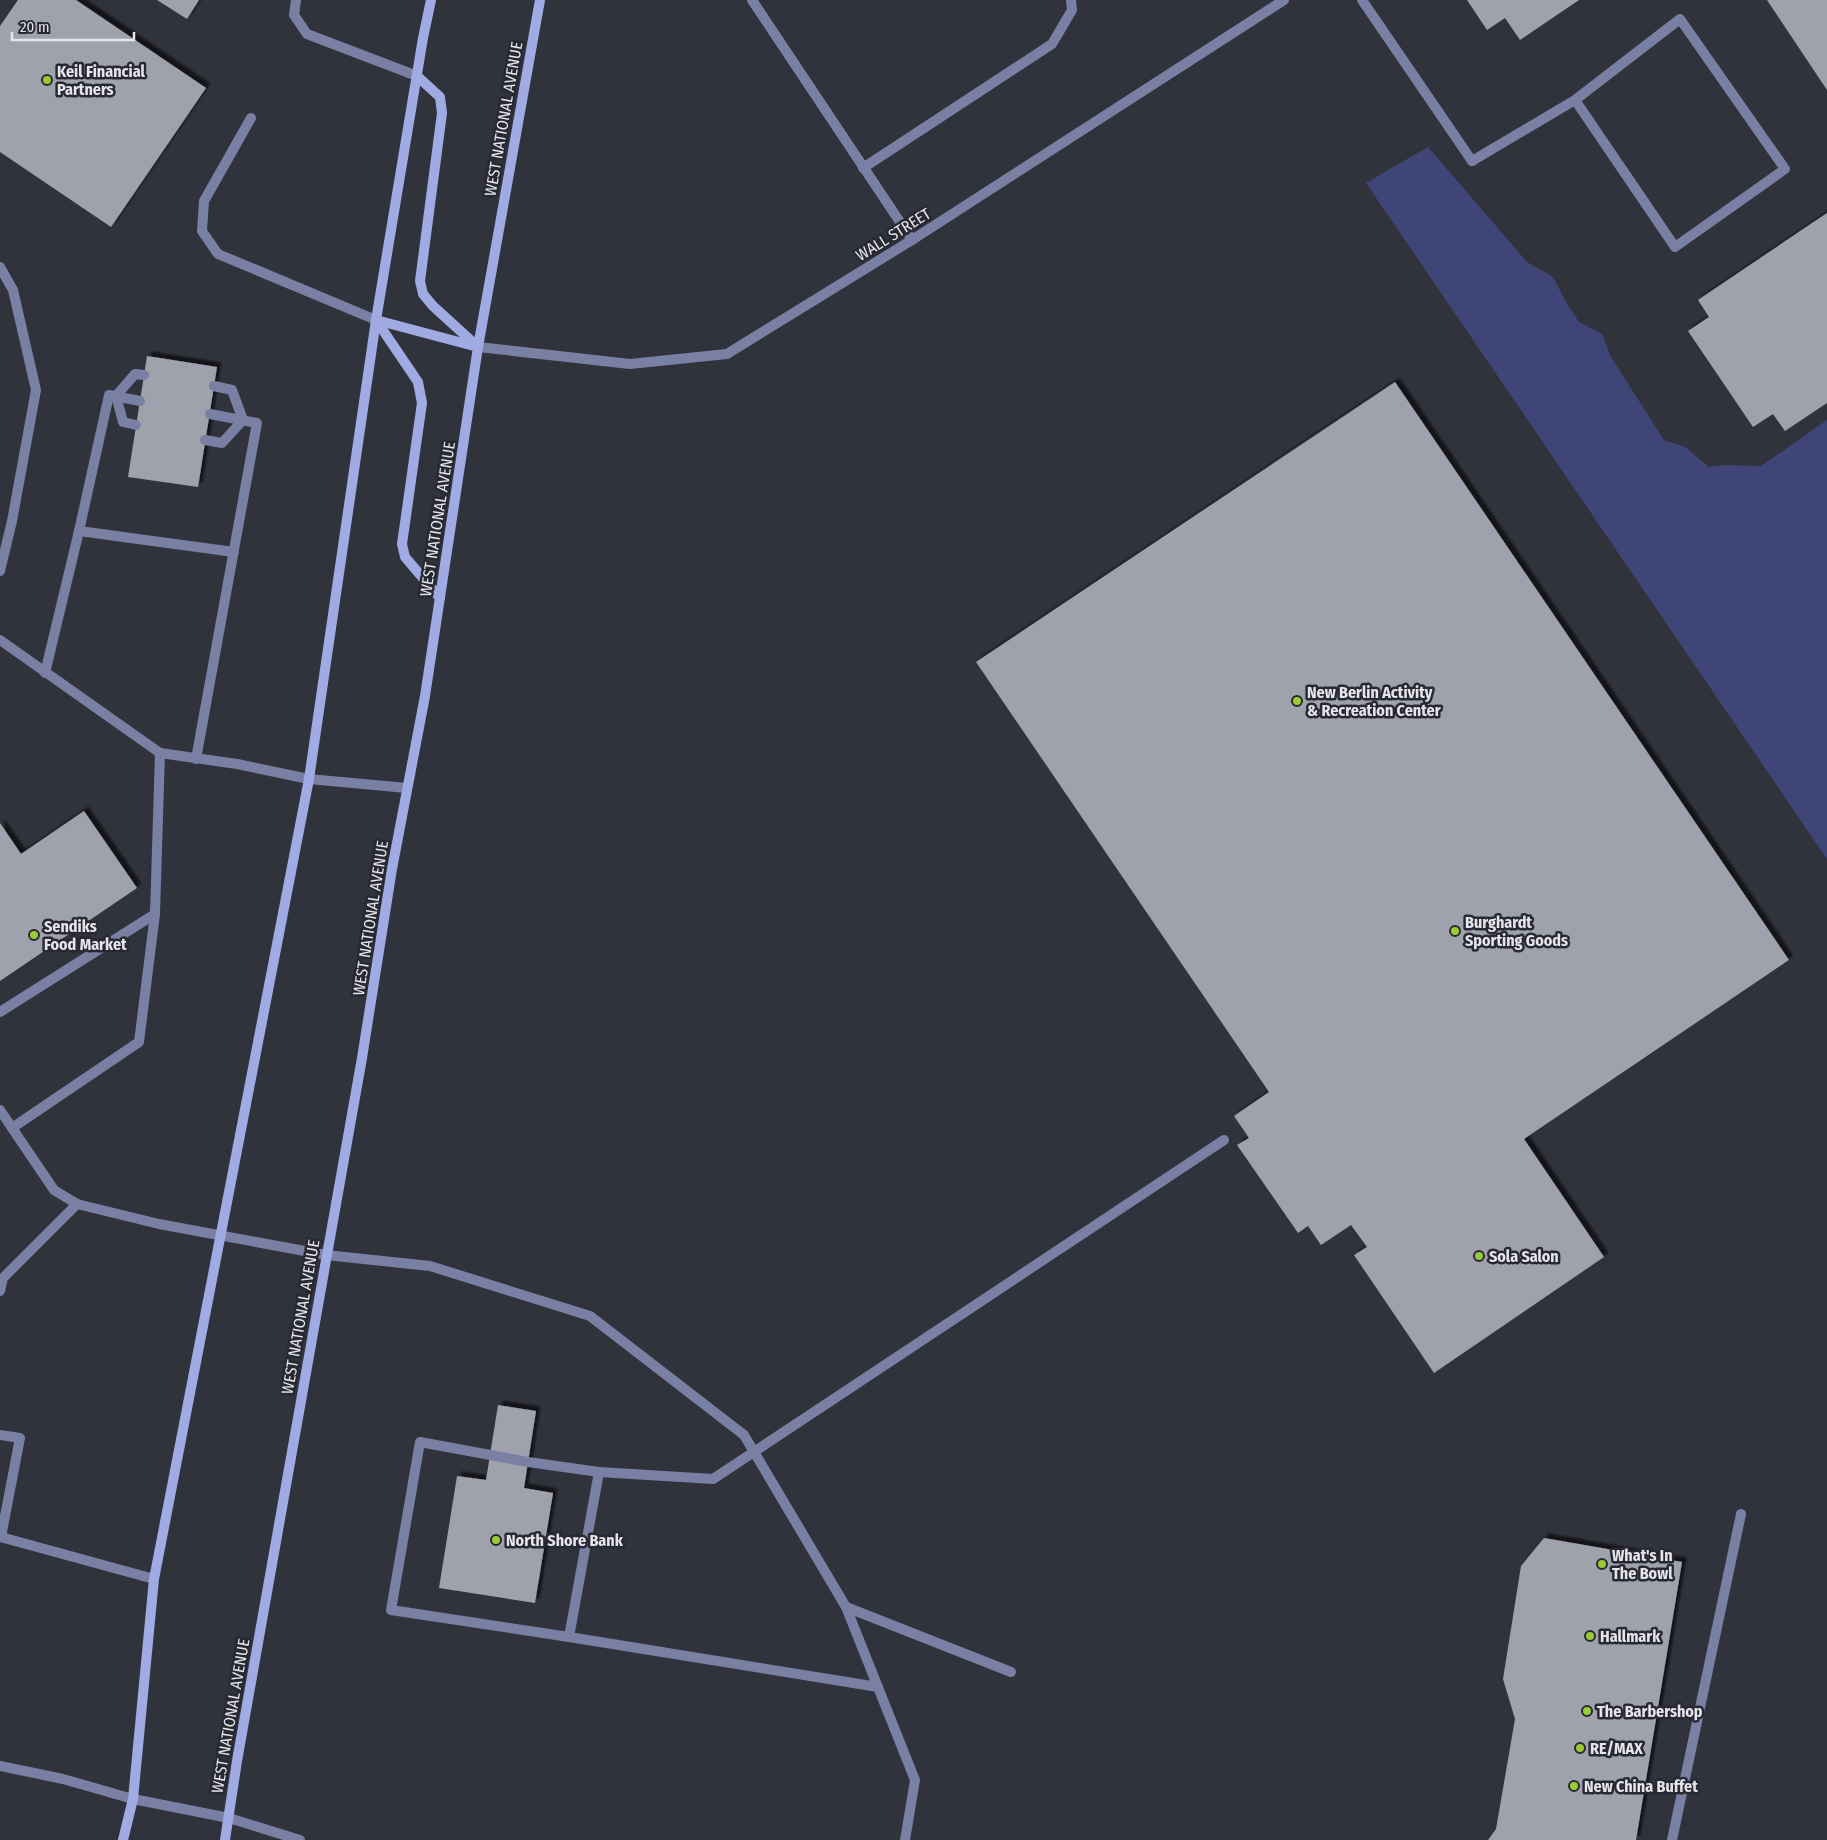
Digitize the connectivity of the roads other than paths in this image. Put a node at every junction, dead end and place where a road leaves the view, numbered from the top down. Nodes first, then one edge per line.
1 (296, 0) edge
2 (430, 0) edge
3 (540, 0) edge
4 (752, 0) edge
5 (1071, 0) edge
6 (1284, 0) edge
7 (1362, 0) edge
8 (416, 76) junction
9 (1575, 100) junction
10 (250, 118) dead end
11 (863, 168) junction
12 (912, 240) junction
13 (0, 267) edge
14 (376, 320) junction
15 (478, 346) junction
16 (144, 375) dead end
17 (214, 386) dead end
18 (116, 396) junction
19 (140, 401) dead end
20 (210, 414) dead end
21 (243, 420) junction
22 (136, 426) dead end
23 (205, 440) dead end
24 (79, 531) junction
25 (234, 552) junction
26 (0, 571) edge
27 (440, 598) junction
28 (0, 640) edge
29 (45, 673) junction
30 (160, 753) junction
31 (196, 759) junction
32 (308, 779) junction
33 (407, 788) junction
34 (154, 914) junction
35 (0, 1012) edge
36 (0, 1110) edge
37 (12, 1128) junction
38 (1224, 1140) dead end
39 (77, 1204) junction
40 (220, 1236) junction
41 (326, 1255) junction
42 (0, 1292) edge
43 (0, 1435) edge
44 (754, 1451) junction
45 (599, 1472) junction
46 (1741, 1514) dead end
47 (0, 1539) edge
48 (154, 1579) junction
49 (846, 1607) junction
50 (570, 1637) junction
51 (1011, 1672) dead end
52 (878, 1687) junction
53 (0, 1766) edge
54 (133, 1799) junction
55 (229, 1818) junction
56 (123, 1840) edge
57 (225, 1840) edge
58 (300, 1840) edge
59 (905, 1840) edge
60 (1672, 1840) edge

1 - 8 street
2 - 8 main road
3 - 15 main road, WEST NATIONAL AVENUE
4 - 11 street
5 - 11 street
6 - 12 street, WALL STREET
7 - 9 street
8 - 14 main road
8 - 15 main road
9 - 9 street
10 - 14 street
11 - 12 street
12 - 15 street, WALL STREET
13 - 26 street
14 - 15 main road
14 - 27 main road
14 - 32 main road
15 - 27 main road, WEST NATIONAL AVENUE
16 - 18 street
17 - 21 street
18 - 19 street
18 - 22 street
18 - 24 street
20 - 21 street
21 - 23 street
21 - 25 street
24 - 25 street
24 - 29 street
25 - 31 street
27 - 33 main road, WEST NATIONAL AVENUE
28 - 29 street
29 - 30 street
30 - 31 street
30 - 34 street
31 - 32 street
32 - 33 street
32 - 40 main road
33 - 41 main road, WEST NATIONAL AVENUE
34 - 35 street
34 - 37 street
36 - 37 street
37 - 39 street
38 - 44 street
39 - 40 street
39 - 42 street
40 - 41 street
40 - 48 main road
41 - 44 street
41 - 55 main road, WEST NATIONAL AVENUE
43 - 47 street
44 - 45 street
44 - 49 street
45 - 50 street
45 - 50 street
46 - 60 street
47 - 48 street
48 - 54 main road
49 - 51 street
49 - 52 street
50 - 52 street
52 - 59 street
53 - 54 street
54 - 55 street
54 - 56 main road
55 - 57 main road, WEST NATIONAL AVENUE
55 - 58 street

